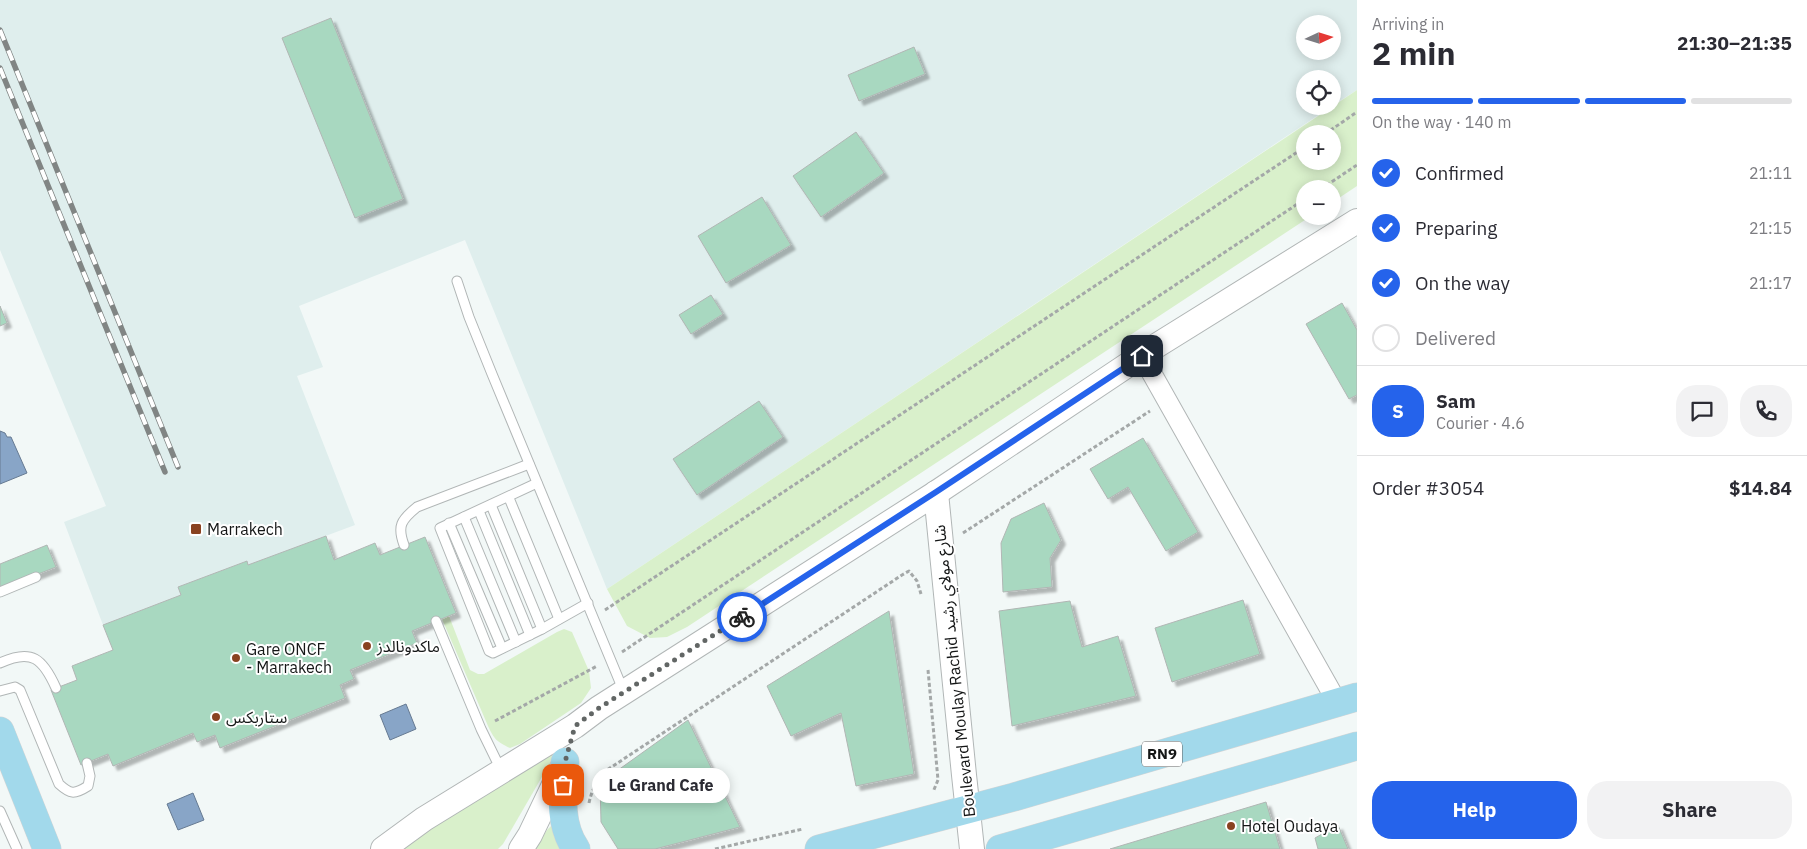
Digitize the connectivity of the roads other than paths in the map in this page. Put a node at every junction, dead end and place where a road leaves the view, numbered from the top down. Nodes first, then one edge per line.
1 (1357, 221) edge
2 (456, 281) dead end
3 (1142, 356) junction
4 (529, 464) junction
5 (537, 483) junction
6 (936, 492) junction
7 (509, 498) junction
8 (491, 505) junction
9 (479, 511) junction
10 (464, 517) junction
11 (449, 523) junction
12 (404, 546) dead end
13 (36, 578) dead end
14 (0, 592) edge
15 (588, 603) junction
16 (559, 619) junction
17 (436, 621) dead end
18 (542, 629) junction
19 (530, 635) junction
20 (516, 642) junction
21 (502, 648) junction
22 (0, 663) edge
23 (56, 688) dead end
24 (0, 692) edge
25 (624, 692) junction
26 (1347, 699) edge
27 (575, 726) junction
28 (0, 731) edge
29 (1357, 746) edge
30 (565, 762) junction
31 (87, 763) dead end
32 (502, 772) junction
33 (968, 810) junction
34 (0, 811) edge
35 (812, 839) edge
36 (17, 849) edge
37 (47, 849) edge
38 (383, 849) edge
39 (521, 849) edge
40 (576, 849) edge
41 (972, 849) edge
42 (1000, 849) edge

1 - 3 street
2 - 4 lane
3 - 6 street
3 - 26 street
4 - 5 lane
4 - 12 lane
5 - 7 lane
5 - 15 lane
6 - 25 street
6 - 33 street, Boulevard Moulay Rachid شارع مولاي رشيد
7 - 8 lane
7 - 16 lane
8 - 9 lane
8 - 18 lane
9 - 10 lane
9 - 19 lane
10 - 11 lane
10 - 20 lane
11 - 21 lane
11 - 21 lane
13 - 14 lane
15 - 16 lane
15 - 25 lane
16 - 18 lane
17 - 32 lane
18 - 19 lane
19 - 20 lane
20 - 21 lane
22 - 23 lane
24 - 31 lane
25 - 27 street
26 - 33 main road, RN9
27 - 30 street
27 - 32 street
28 - 37 main road
29 - 42 main road
30 - 39 street
30 - 40 main road
32 - 38 street
33 - 35 main road, RN9
33 - 41 street, Boulevard Moulay Rachid شارع مولاي رشيد
34 - 36 lane

